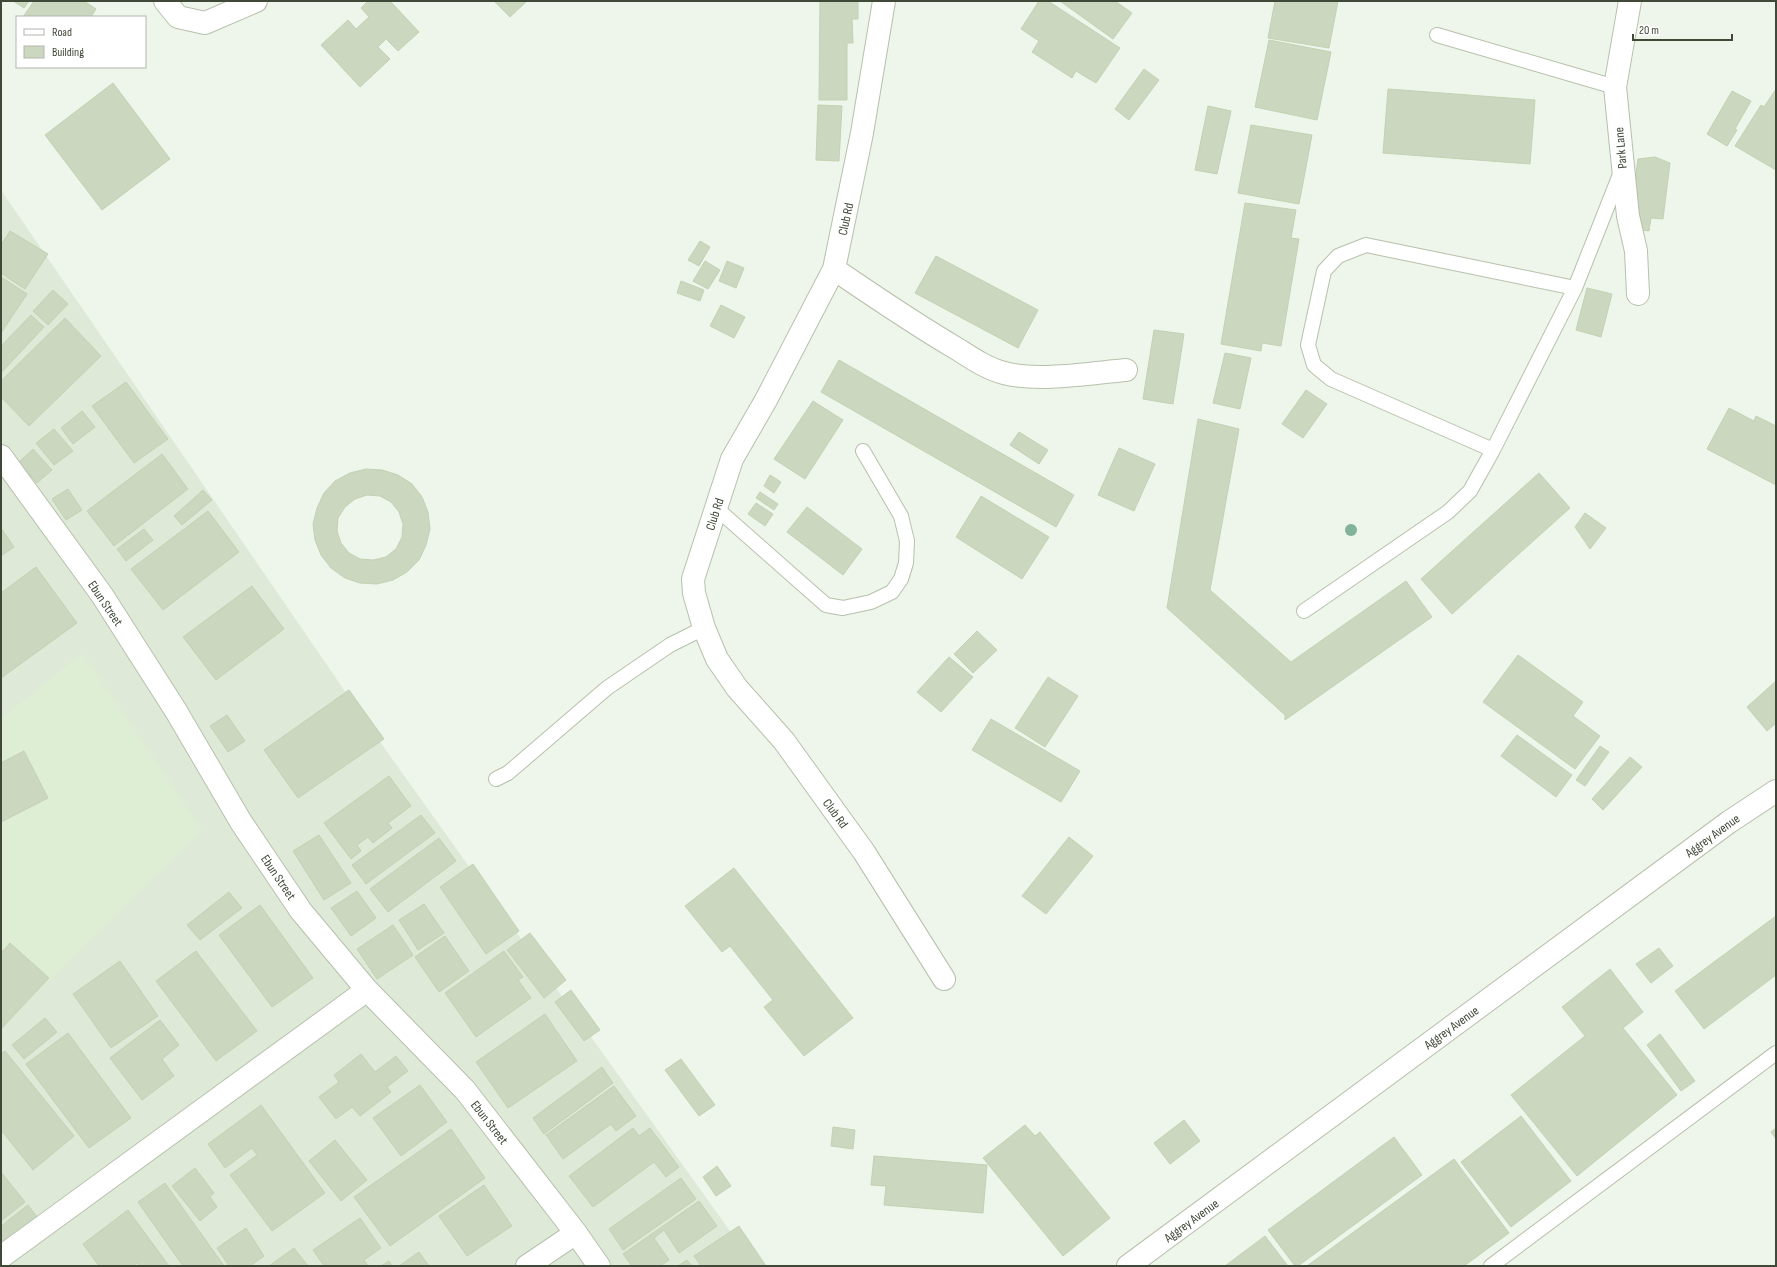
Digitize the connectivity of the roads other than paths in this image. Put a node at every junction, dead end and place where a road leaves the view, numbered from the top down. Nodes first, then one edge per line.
1 (165, 1) edge
2 (256, 1) edge
3 (884, 1) edge
4 (1630, 1) edge
5 (1437, 35) dead end
6 (1615, 88) junction
7 (1622, 170) junction
8 (834, 269) junction
9 (1575, 288) junction
10 (1638, 294) dead end
11 (1126, 370) dead end
12 (1493, 450) junction
13 (863, 451) dead end
14 (1, 456) edge
15 (716, 508) junction
16 (1304, 611) dead end
17 (704, 628) junction
18 (496, 779) dead end
19 (1776, 791) edge
20 (944, 978) dead end
21 (367, 990) junction
22 (1776, 1053) edge
23 (576, 1233) junction
24 (1, 1257) edge
25 (527, 1266) edge
26 (600, 1266) edge
27 (1128, 1266) edge
28 (1491, 1266) edge

1 - 2 street
3 - 8 street, Club Rd
4 - 6 street, Park Lane
5 - 6 lane
6 - 7 street, Park Lane
7 - 9 lane
7 - 10 street, Park Lane
8 - 11 street
8 - 15 street, Club Rd
9 - 12 lane
9 - 12 lane
12 - 16 lane
13 - 15 lane
14 - 21 street, Ebun Street
15 - 17 street, Club Rd
17 - 18 lane
17 - 20 street, Club Rd
19 - 27 street, Aggrey Avenue
21 - 23 street, Ebun Street
21 - 24 street
22 - 28 lane
23 - 25 street
23 - 26 street, Ebun Street

